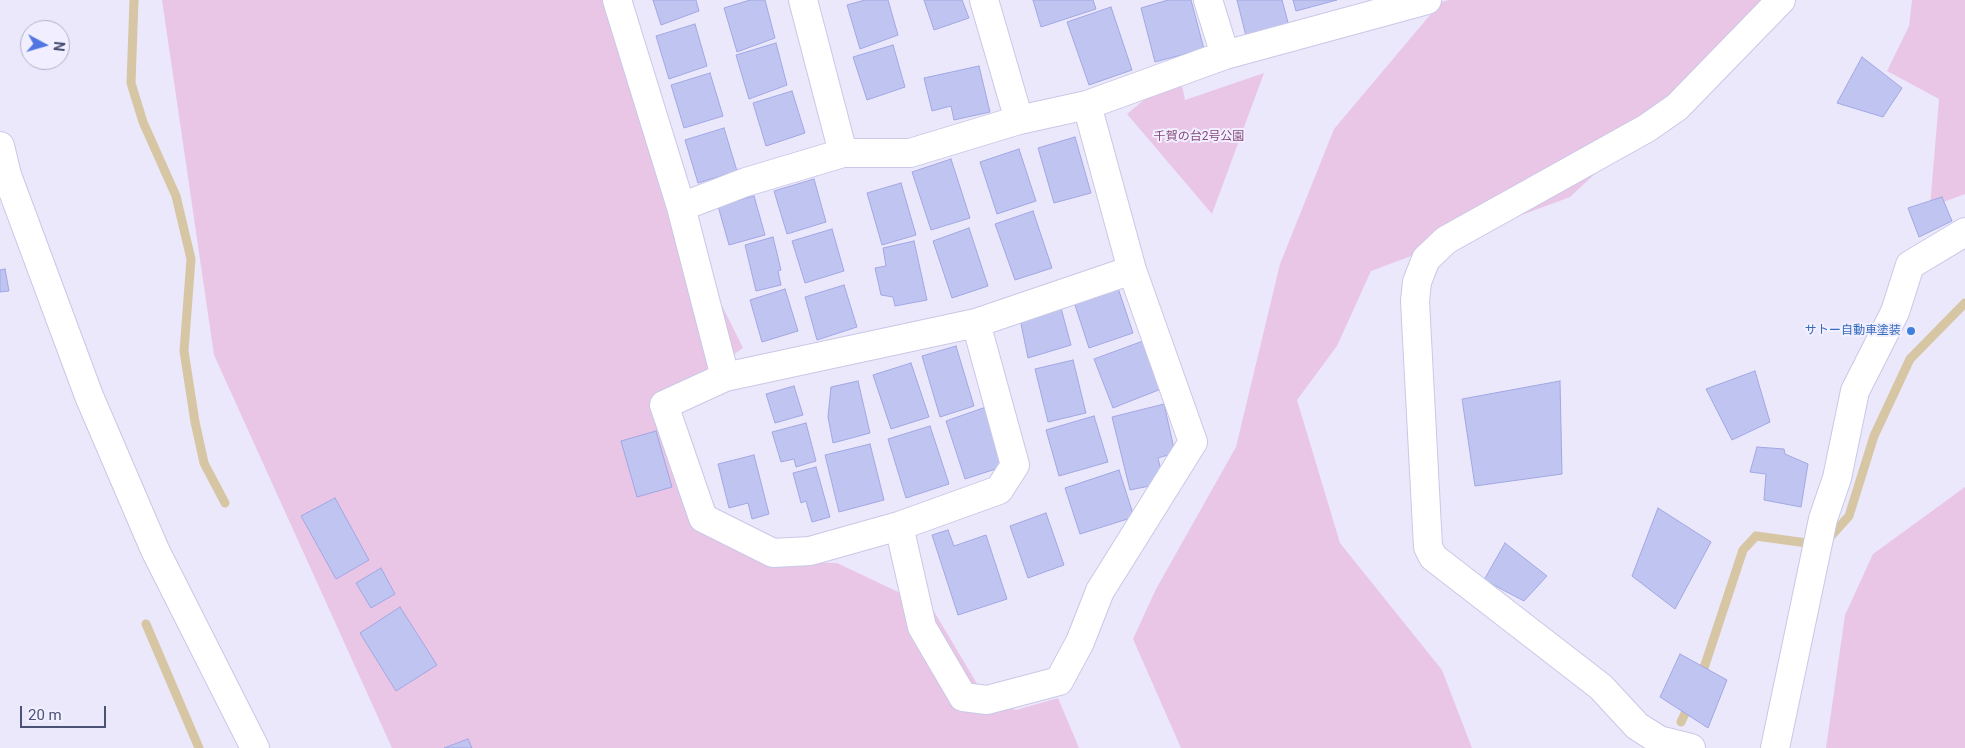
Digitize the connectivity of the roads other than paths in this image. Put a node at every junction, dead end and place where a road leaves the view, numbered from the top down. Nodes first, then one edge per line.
1 (617, 0) edge
2 (802, 0) edge
3 (984, 0) edge
4 (1208, 0) edge
5 (1781, 0) edge
6 (1415, 2) edge
7 (1225, 55) junction
8 (1087, 105) junction
9 (1019, 120) junction
10 (0, 146) edge
11 (843, 152) junction
12 (4, 176) edge
13 (680, 207) junction
14 (1965, 232) edge
15 (1132, 270) junction
16 (976, 323) junction
17 (725, 377) junction
18 (899, 526) junction
19 (255, 748) edge
20 (1691, 748) edge
21 (1775, 748) edge

1 - 13 street
2 - 11 street
3 - 9 street
4 - 7 street
5 - 20 street
6 - 7 street
7 - 8 street
8 - 9 street
8 - 15 street
9 - 11 street
10 - 12 street
11 - 13 street
12 - 19 street
13 - 17 street
14 - 21 street
15 - 16 street
15 - 18 street
16 - 17 street
16 - 18 street
17 - 18 street

